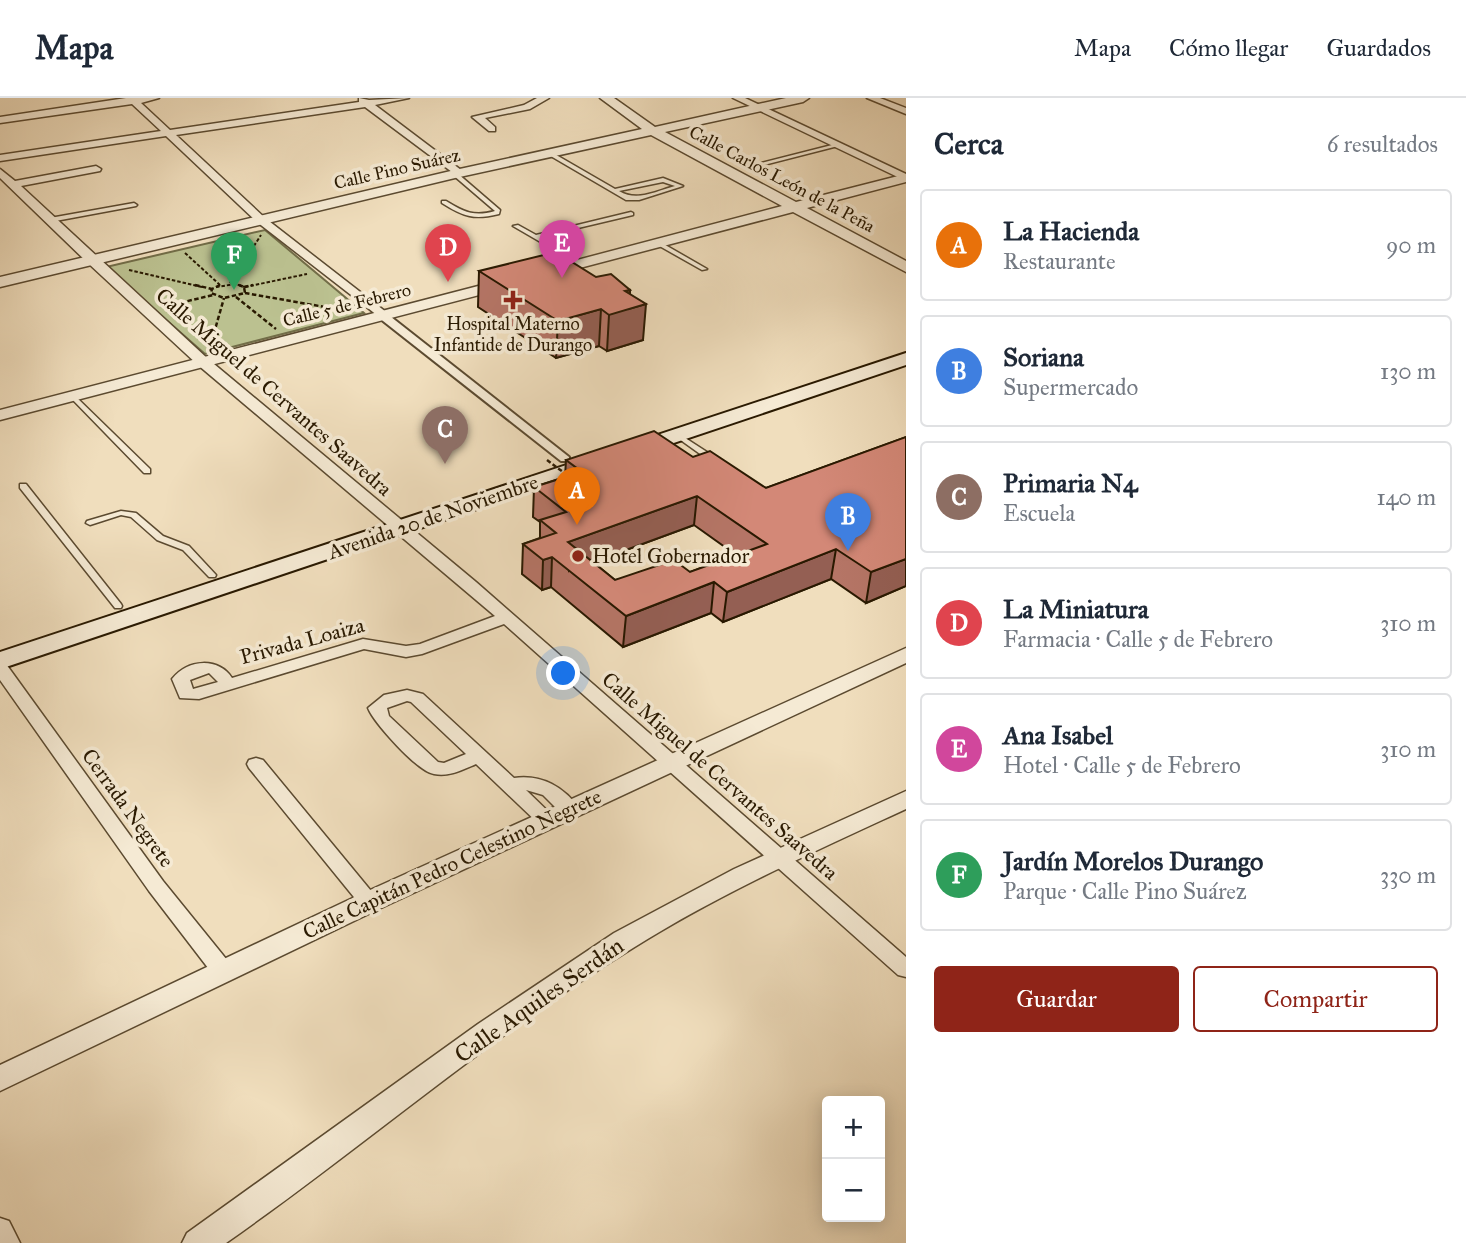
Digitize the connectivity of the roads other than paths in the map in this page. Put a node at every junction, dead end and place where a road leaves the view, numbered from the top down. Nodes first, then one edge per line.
1 (154, 98) edge
2 (404, 98) edge
3 (544, 98) edge
4 (606, 98) edge
5 (738, 98) edge
6 (803, 98) edge
7 (872, 98) edge
8 (132, 99) edge
9 (363, 101) edge
10 (527, 107) junction
11 (758, 108) junction
12 (906, 111) edge
13 (540, 116) dead end
14 (0, 120) edge
15 (492, 129) dead end
16 (653, 131) junction
17 (169, 133) junction
18 (836, 145) junction
19 (551, 154) junction
20 (0, 158) edge
21 (756, 164) dead end
22 (96, 169) dead end
23 (0, 172) edge
24 (458, 174) junction
25 (906, 178) edge
26 (14, 184) junction
27 (613, 191) junction
28 (444, 202) dead end
29 (134, 205) dead end
30 (792, 207) junction
31 (631, 214) dead end
32 (50, 220) junction
33 (261, 220) junction
34 (516, 226) dead end
35 (535, 237) junction
36 (658, 243) junction
37 (93, 262) junction
38 (906, 267) edge
39 (576, 268) junction
40 (704, 269) dead end
41 (0, 282) edge
42 (382, 315) junction
43 (906, 347) edge
44 (906, 359) edge
45 (203, 362) junction
46 (72, 396) junction
47 (0, 415) edge
48 (677, 435) junction
49 (706, 454) edge
50 (556, 460) junction
51 (147, 471) dead end
52 (23, 486) dead end
53 (90, 523) dead end
54 (394, 523) junction
55 (212, 575) junction
56 (118, 606) junction
57 (507, 617) junction
58 (0, 645) edge
59 (906, 655) edge
60 (0, 661) edge
61 (0, 667) edge
62 (228, 684) dead end
63 (480, 756) junction
64 (674, 763) junction
65 (256, 764) dead end
66 (906, 799) edge
67 (559, 815) junction
68 (781, 857) junction
69 (369, 902) junction
70 (906, 969) edge
71 (223, 971) junction
72 (0, 1079) edge
73 (0, 1229) edge
74 (8, 1243) edge
75 (199, 1243) edge

1 - 8 street
2 - 9 street
3 - 10 street
4 - 16 street, Calle Carlos León de la Peña
5 - 11 street
6 - 11 street, Calle Pino Suárez
7 - 12 street
8 - 14 street
8 - 17 street
9 - 17 street
9 - 24 street
10 - 13 street
10 - 15 street
11 - 16 street, Calle Pino Suárez
11 - 18 street
16 - 19 street, Calle Pino Suárez
16 - 30 street, Calle Carlos León de la Peña
17 - 20 street
17 - 33 street
18 - 21 lane
18 - 25 street
19 - 24 street, Calle Pino Suárez
19 - 27 lane
22 - 26 street
23 - 26 street, Calle Miguel de Cervantes Saavedra
24 - 28 lane
24 - 33 street, Calle Pino Suárez
25 - 30 street, Calle 5 de Febrero
26 - 32 street, Calle Miguel de Cervantes Saavedra
27 - 27 lane
29 - 32 lane
30 - 36 street, Calle 5 de Febrero
30 - 38 street, Calle Carlos León de la Peña
31 - 35 lane
32 - 37 street, Calle Miguel de Cervantes Saavedra
33 - 37 street, Calle Pino Suárez
33 - 42 street
34 - 35 lane
35 - 39 lane
36 - 39 street, Calle 5 de Febrero
36 - 40 lane
37 - 41 street, Calle Pino Suárez
37 - 45 street, Calle Miguel de Cervantes Saavedra
39 - 42 street, Calle 5 de Febrero
42 - 45 street, Calle 5 de Febrero
42 - 50 street
43 - 50 main road, Avenida 20 de Noviembre
44 - 48 main road, Avenida 20 de Noviembre
45 - 46 street, Calle 5 de Febrero
45 - 54 street, Calle Miguel de Cervantes Saavedra
46 - 47 street, Calle 5 de Febrero
46 - 51 lane
48 - 49 lane
48 - 54 main road, Avenida 20 de Noviembre
50 - 54 main road, Avenida 20 de Noviembre
52 - 56 lane
53 - 55 lane
54 - 55 main road, Avenida 20 de Noviembre
54 - 57 street, Calle Miguel de Cervantes Saavedra
54 - 60 main road, Avenida 20 de Noviembre
55 - 56 main road, Avenida 20 de Noviembre
56 - 58 main road, Avenida 20 de Noviembre
57 - 62 street, Privada Loaiza
57 - 64 street, Calle Miguel de Cervantes Saavedra
59 - 64 street, Calle Capitán Pedro Celestino Negrete
61 - 71 street, Cerrada Negrete
63 - 63 street
63 - 67 street
64 - 67 street, Calle Capitán Pedro Celestino Negrete
64 - 68 street, Calle Miguel de Cervantes Saavedra
65 - 69 street
66 - 68 street, Calle Aquiles Serdán
67 - 69 street, Calle Capitán Pedro Celestino Negrete
68 - 70 street, Calle Miguel de Cervantes Saavedra
68 - 75 street, Calle Aquiles Serdán
69 - 71 street, Calle Capitán Pedro Celestino Negrete
71 - 72 street, Calle Capitán Pedro Celestino Negrete
73 - 74 street

